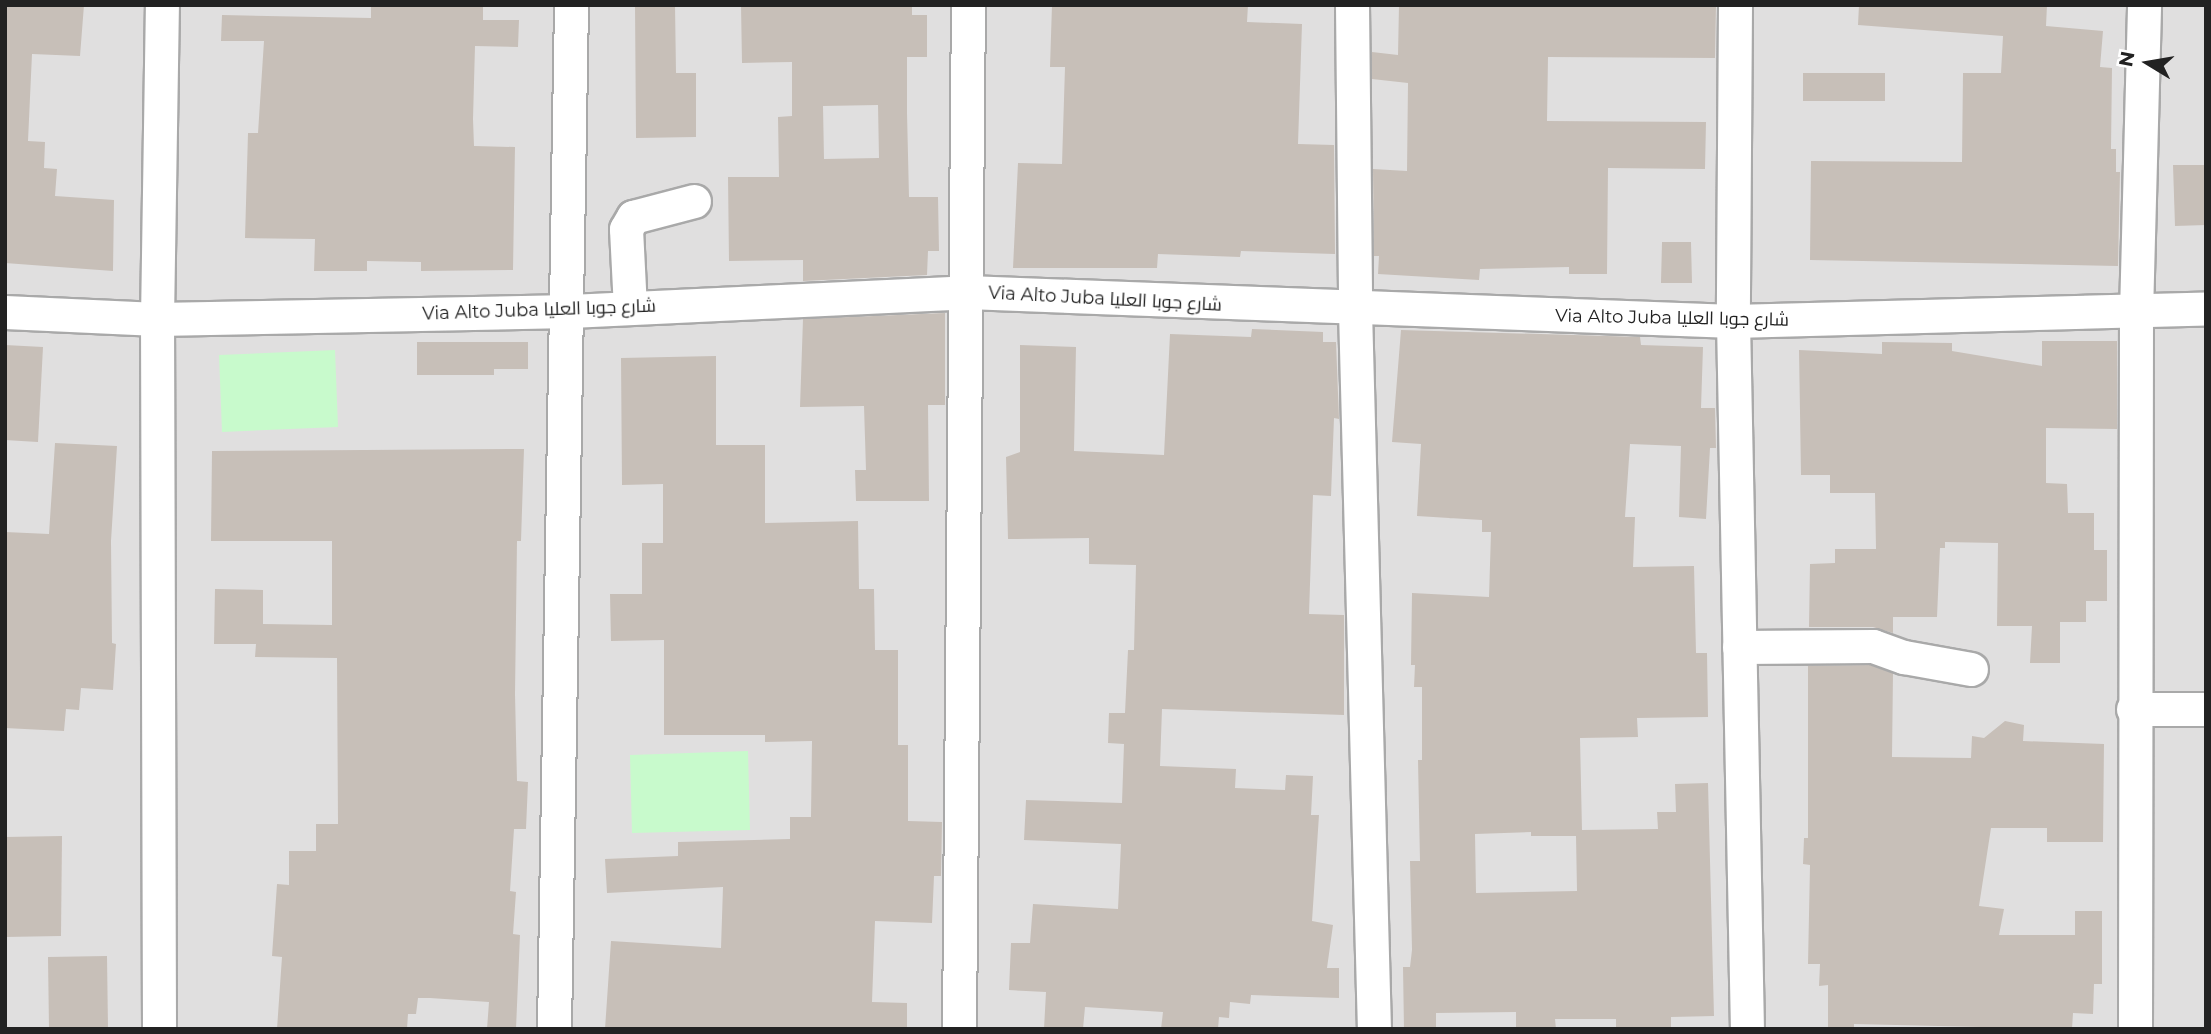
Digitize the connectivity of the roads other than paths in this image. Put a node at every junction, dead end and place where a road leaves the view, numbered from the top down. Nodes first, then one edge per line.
1 (162, 5) edge
2 (572, 5) edge
3 (968, 5) edge
4 (1352, 5) edge
5 (1735, 5) edge
6 (2144, 5) edge
7 (694, 201) dead end
8 (967, 292) junction
9 (630, 308) junction
10 (2206, 309) edge
11 (1355, 310) junction
12 (569, 311) junction
13 (5, 312) edge
14 (2136, 313) junction
15 (157, 319) junction
16 (1733, 321) junction
17 (1739, 647) junction
18 (1971, 669) dead end
19 (2133, 709) junction
20 (2206, 709) edge
21 (159, 1029) edge
22 (554, 1029) edge
23 (959, 1029) edge
24 (1374, 1029) edge
25 (1747, 1029) edge
26 (2135, 1029) edge

1 - 15 street
2 - 12 street
3 - 8 street
4 - 11 street
5 - 16 street
6 - 14 street
7 - 9 street
8 - 9 street, Via Alto Juba شارع جوبا العليا
8 - 11 street, Via Alto Juba شارع جوبا العليا
8 - 23 street
9 - 12 street, Via Alto Juba شارع جوبا العليا
10 - 14 street, Via Alto Juba شارع جوبا العليا
11 - 16 street, Via Alto Juba شارع جوبا العليا
11 - 24 street
12 - 15 street, Via Alto Juba شارع جوبا العليا
12 - 22 street
13 - 15 street, Via Alto Juba شارع جوبا العليا
14 - 16 street, Via Alto Juba شارع جوبا العليا
14 - 19 street
15 - 21 street
16 - 17 street
17 - 18 street
17 - 25 street
19 - 20 street
19 - 26 street

